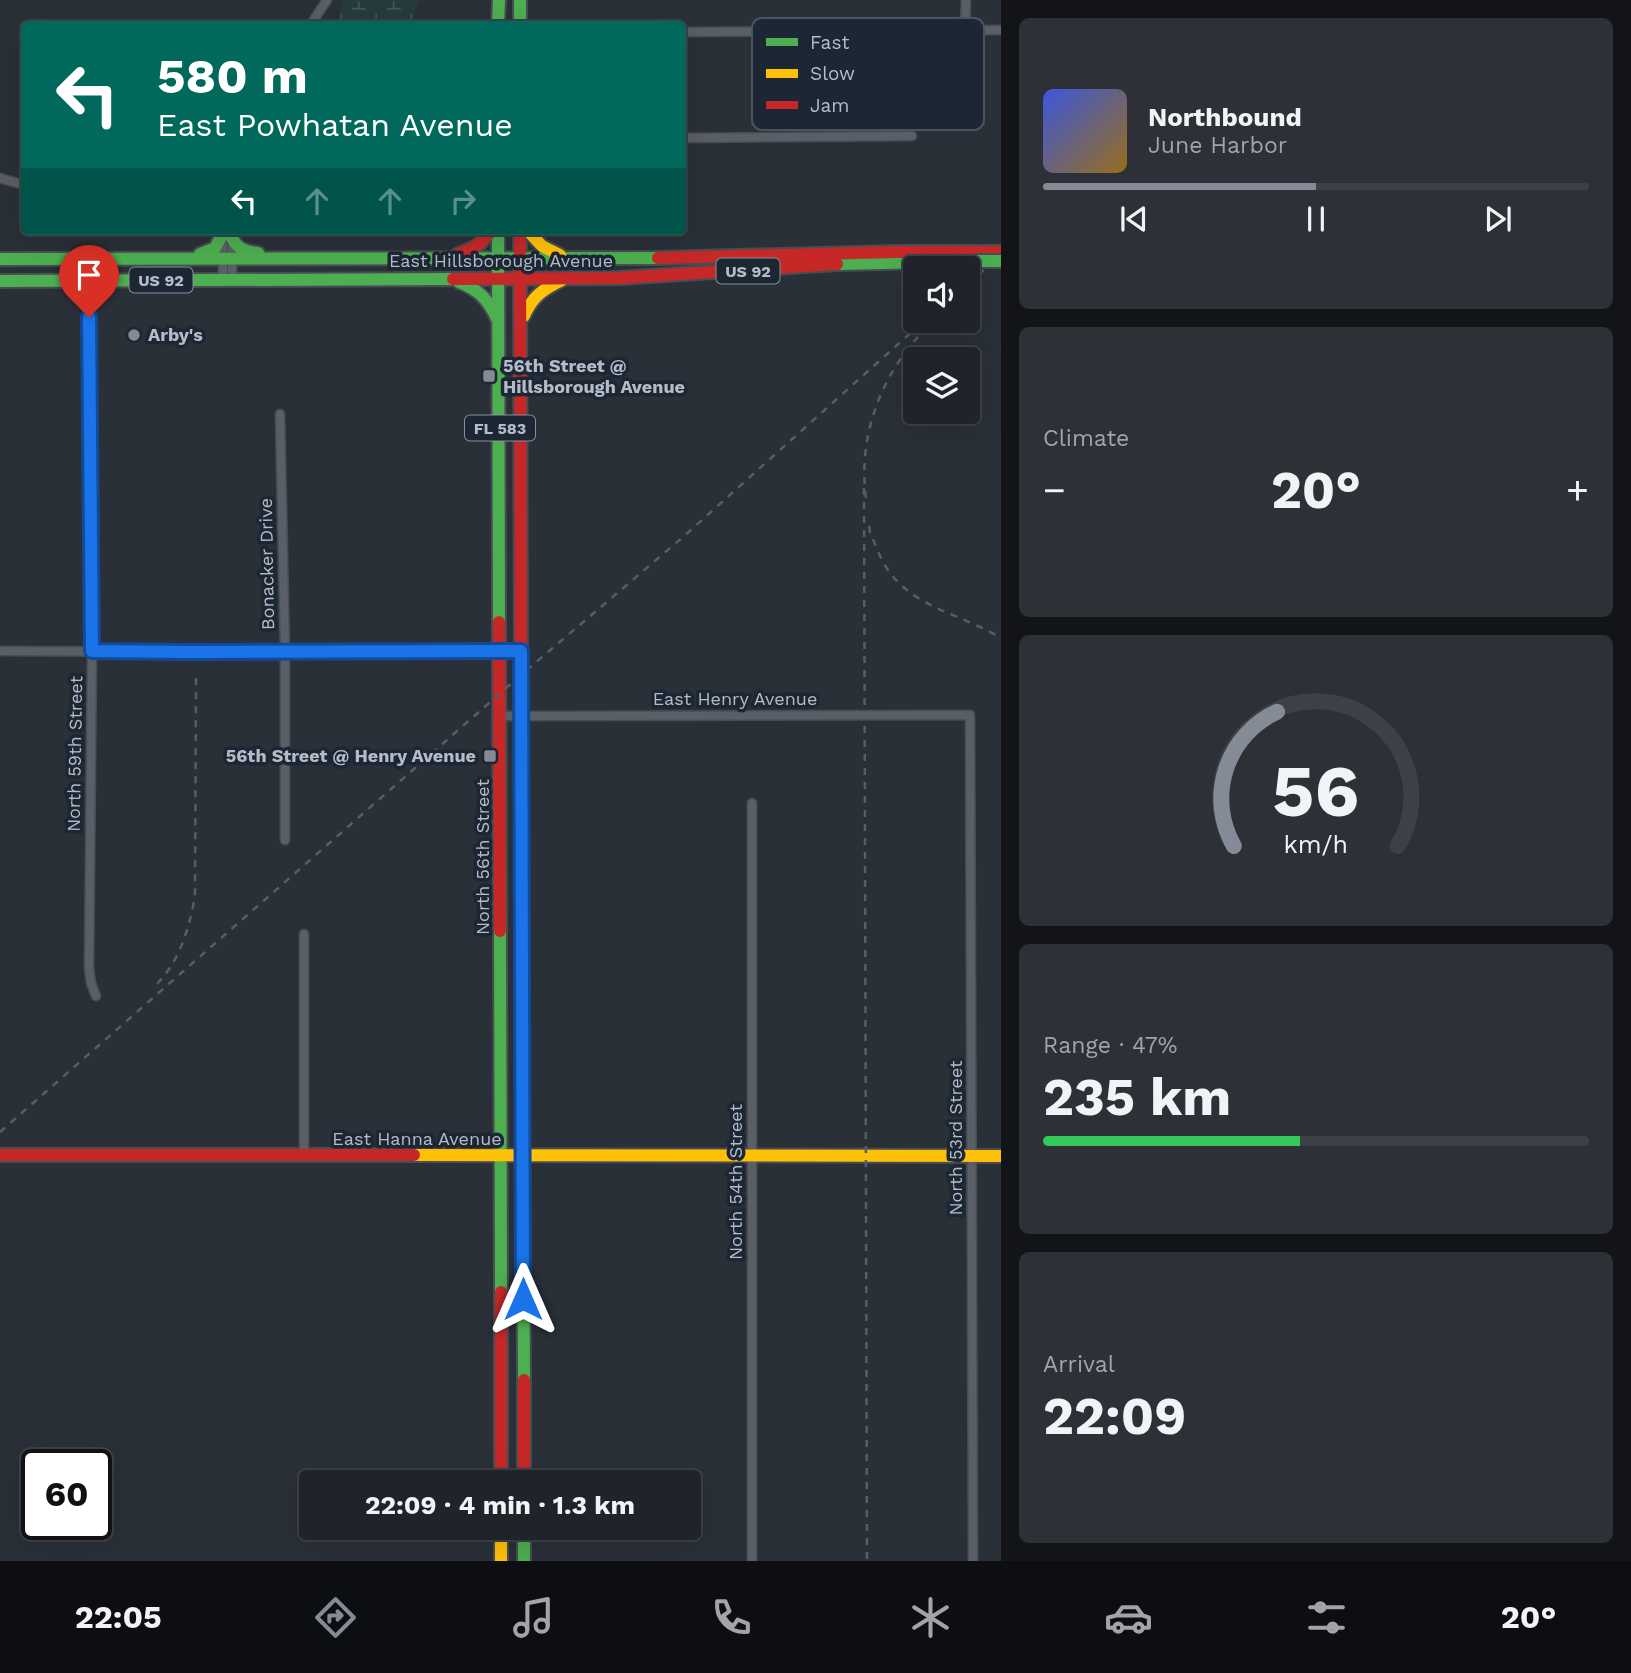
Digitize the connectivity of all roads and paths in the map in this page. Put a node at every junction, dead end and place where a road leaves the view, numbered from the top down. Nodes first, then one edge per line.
1 (327, 0) edge
2 (499, 0) edge
3 (520, 0) edge
4 (965, 0) edge
5 (965, 18) edge
6 (313, 21) edge
7 (498, 21) edge
8 (520, 21) edge
9 (686, 32) edge
10 (752, 32) edge
11 (912, 136) dead end
12 (686, 138) edge
13 (0, 178) edge
14 (21, 184) edge
15 (225, 235) edge
16 (227, 235) edge
17 (228, 235) edge
18 (489, 235) edge
19 (498, 235) edge
20 (520, 235) edge
21 (530, 235) edge
22 (1001, 252) edge
23 (962, 256) edge
24 (498, 257) junction
25 (567, 257) junction
26 (980, 257) edge
27 (980, 257) edge
28 (289, 258) junction
29 (450, 258) junction
30 (521, 258) junction
31 (0, 259) edge
32 (89, 259) junction
33 (178, 259) junction
34 (227, 259) junction
35 (903, 261) edge
36 (1001, 261) edge
37 (566, 278) junction
38 (452, 279) junction
39 (499, 279) junction
40 (521, 279) junction
41 (228, 280) junction
42 (0, 281) edge
43 (89, 281) junction
44 (521, 323) junction
45 (499, 325) junction
46 (280, 414) dead end
47 (0, 651) edge
48 (92, 651) junction
49 (285, 651) junction
50 (500, 651) junction
51 (521, 651) junction
52 (500, 716) junction
53 (522, 716) junction
54 (970, 716) joint
55 (752, 803) dead end
56 (285, 840) dead end
57 (304, 934) dead end
58 (500, 937) junction
59 (522, 937) junction
60 (96, 996) dead end
61 (0, 1155) edge
62 (304, 1156) junction
63 (972, 1156) junction
64 (1001, 1156) edge
65 (501, 1157) junction
66 (522, 1157) junction
67 (752, 1157) junction
68 (501, 1324) junction
69 (523, 1324) junction
70 (501, 1470) edge
71 (524, 1470) edge
72 (501, 1540) edge
73 (524, 1540) edge
74 (502, 1561) edge
75 (524, 1561) edge
76 (752, 1561) edge
77 (973, 1561) edge

1 - 6 street
2 - 7 main road
3 - 8 main road
4 - 5 street
9 - 10 street
11 - 12 street
13 - 14 street
15 - 33 main road
16 - 34 street
17 - 28 main road
18 - 29 main road
19 - 24 main road, North 56th Street / FL 583
20 - 30 main road, FL 583
21 - 25 main road
22 - 26 main road, East Hillsborough Avenue / US 92
23 - 25 main road, East Hillsborough Avenue / US 92
24 - 29 main road, East Hillsborough Avenue / US 92
24 - 30 main road, East Hillsborough Avenue / US 92
24 - 39 main road, North 56th Street / FL 583
25 - 30 main road, East Hillsborough Avenue / US 92
27 - 36 main road, East Hillsborough Avenue / US 92, bridge
28 - 29 main road, East Hillsborough Avenue / US 92
28 - 34 main road, East Hillsborough Avenue / US 92
30 - 40 main road, FL 583
31 - 32 main road, East Hillsborough Avenue / US 92
32 - 33 main road, East Hillsborough Avenue / US 92
32 - 43 street, North 59th Street
33 - 34 main road, East Hillsborough Avenue / US 92
34 - 41 street
35 - 37 main road, East Hillsborough Avenue / US 92
37 - 40 main road, East Hillsborough Avenue / US 92
37 - 44 main road
38 - 39 main road, East Hillsborough Avenue / US 92
38 - 41 main road, East Hillsborough Avenue / US 92
38 - 45 main road
39 - 40 main road, East Hillsborough Avenue / US 92
39 - 45 main road, North 56th Street / FL 583
40 - 44 main road, FL 583
41 - 43 main road, East Hillsborough Avenue / US 92
42 - 43 main road, East Hillsborough Avenue / US 92
43 - 48 street, North 59th Street
44 - 51 main road, FL 583
45 - 50 main road, North 56th Street / FL 583
46 - 49 street, Bonacker Drive
47 - 48 street
48 - 49 street
48 - 60 street, North 59th Street
49 - 50 street
49 - 56 street, Bonacker Drive
50 - 51 street
50 - 52 main road, North 56th Street / FL 583
51 - 53 main road, FL 583
52 - 53 street, East Henry Avenue
52 - 58 main road, North 56th Street / FL 583
53 - 54 street, East Henry Avenue
53 - 59 main road, FL 583
54 - 63 street, North 53rd Street
55 - 67 street, North 54th Street
57 - 62 street
58 - 59 main road
58 - 65 main road, North 56th Street / FL 583
59 - 66 main road, FL 583
61 - 62 main road, East Hanna Avenue
62 - 65 main road, East Hanna Avenue
63 - 64 main road, East Hanna Avenue
63 - 67 main road, East Hanna Avenue
63 - 77 street, North 53rd Street
65 - 66 main road, East Hanna Avenue
65 - 68 main road, North 56th Street / FL 583
66 - 67 main road, East Hanna Avenue
66 - 69 main road, FL 583
67 - 76 street, North 54th Street
68 - 69 main road
68 - 70 main road, North 56th Street / FL 583
69 - 71 main road, FL 583
72 - 74 main road
73 - 75 main road

